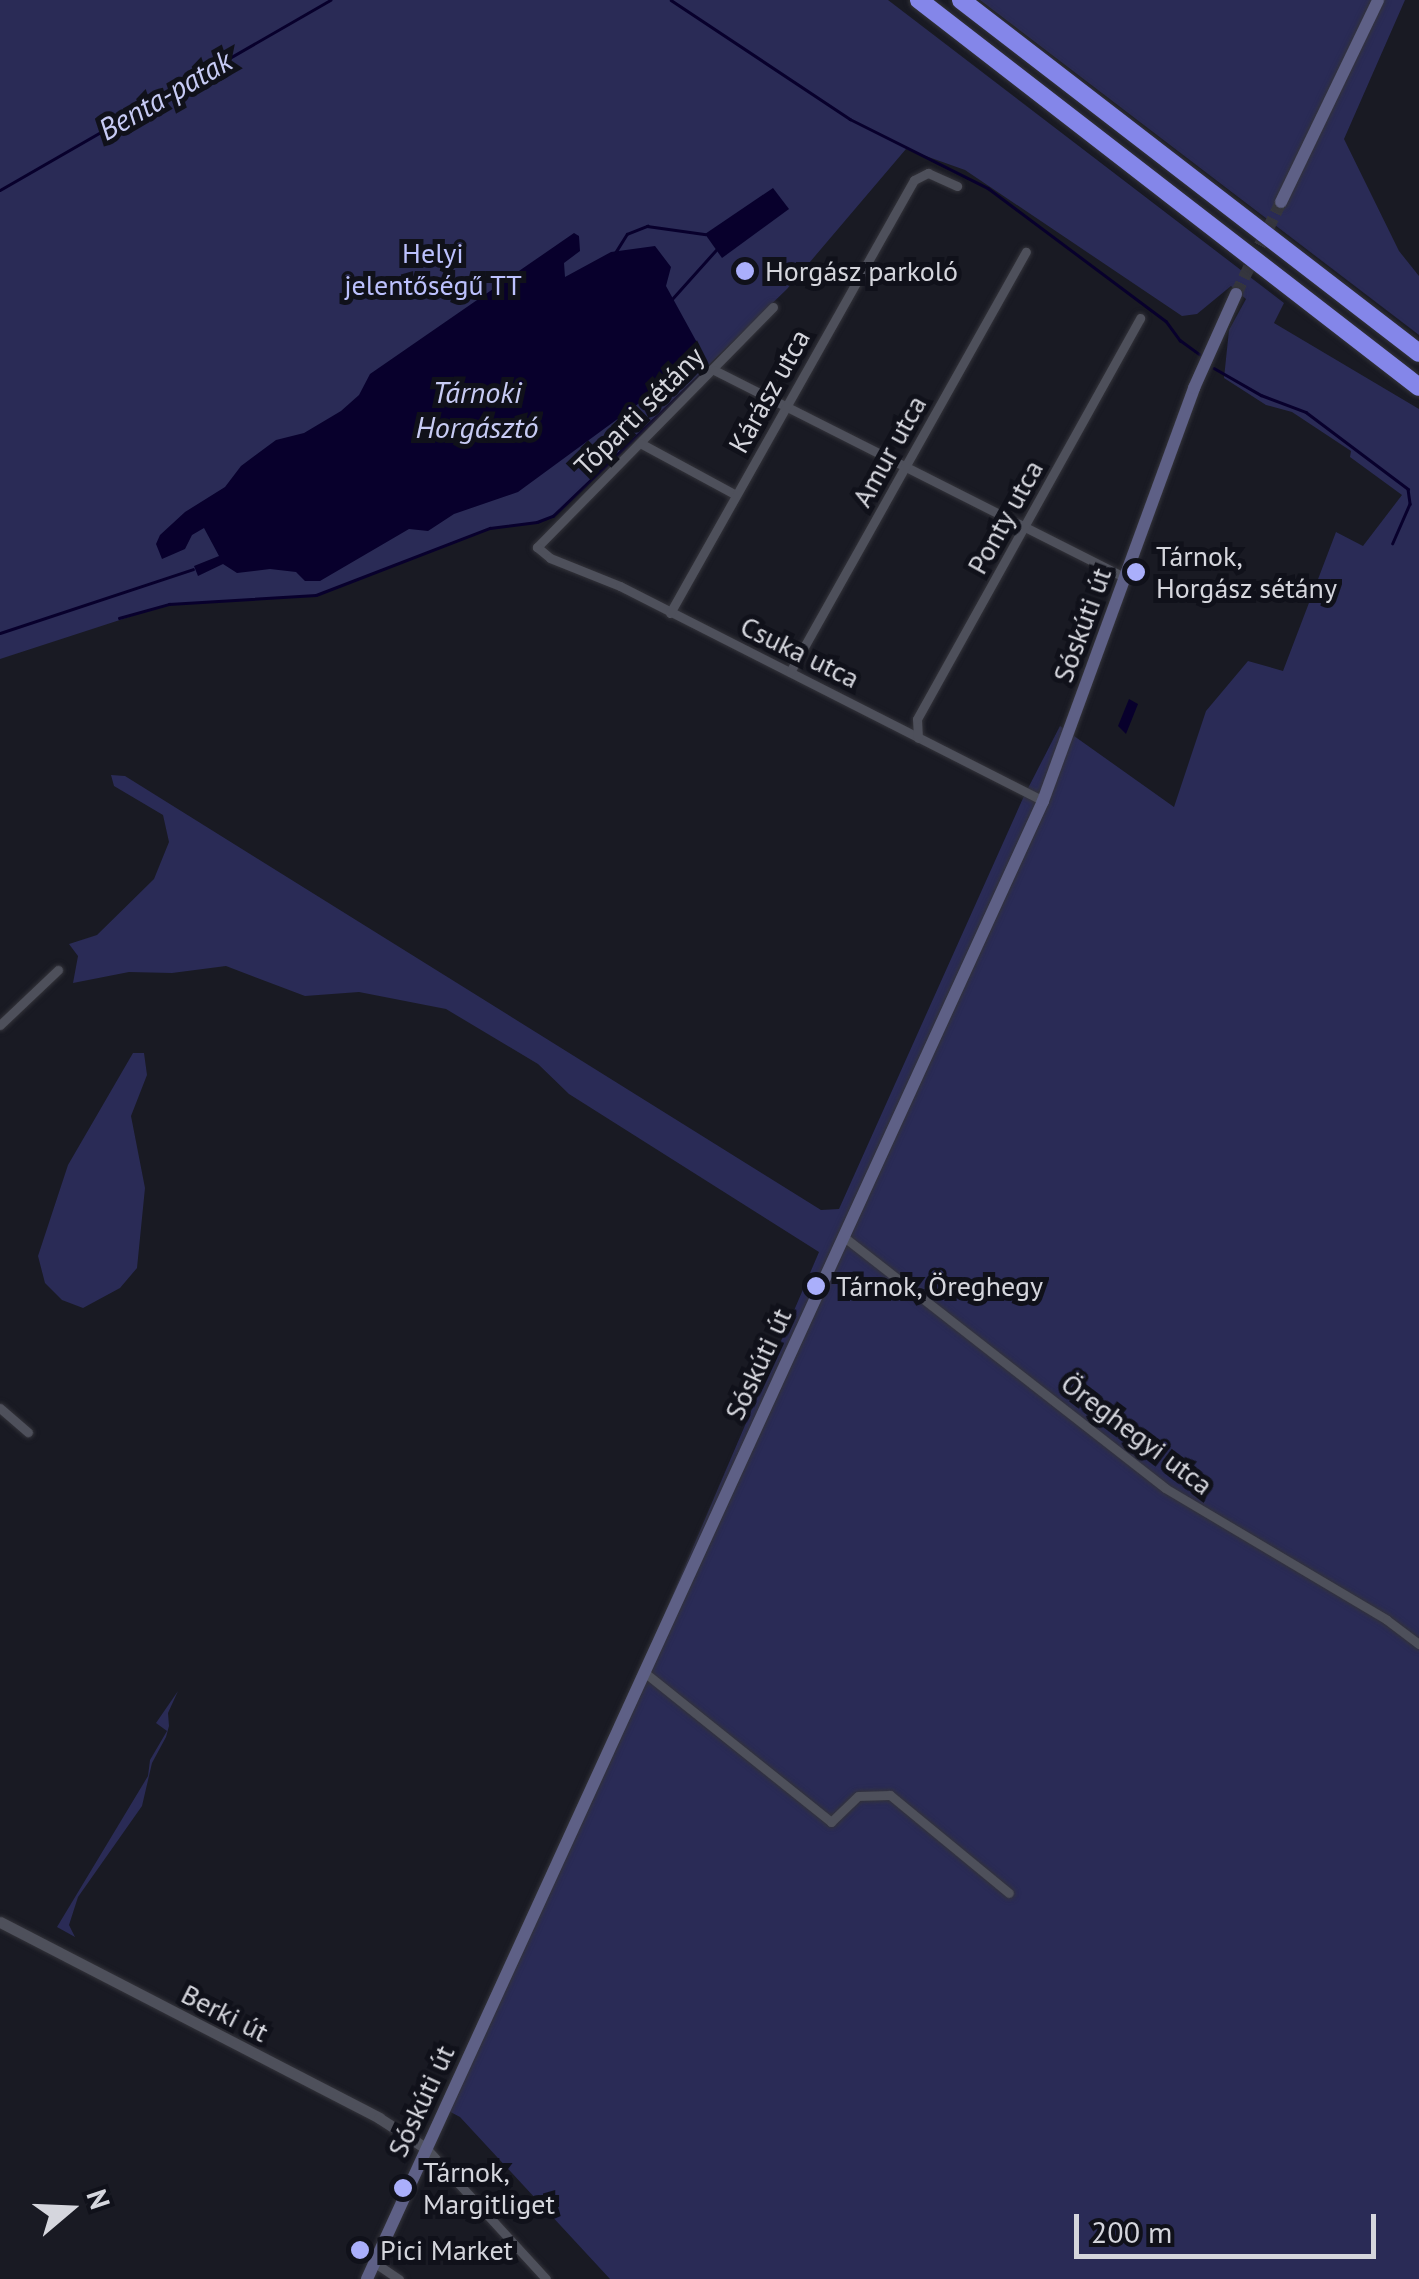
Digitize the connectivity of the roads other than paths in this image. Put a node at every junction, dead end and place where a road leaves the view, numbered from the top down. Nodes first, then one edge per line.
1 (918, 0) edge
2 (961, 0) edge
3 (1378, 0) edge
4 (957, 186) dead end
5 (1281, 202) tunnel mouth
6 (1026, 252) dead end
7 (1236, 294) tunnel mouth
8 (773, 308) dead end
9 (1140, 318) dead end
10 (1419, 353) edge
11 (714, 370) junction
12 (1419, 387) edge
13 (787, 406) junction
14 (640, 442) junction
15 (907, 467) junction
16 (736, 495) junction
17 (1024, 527) junction
18 (537, 547) joint
19 (1125, 578) junction
20 (670, 613) junction
21 (790, 672) junction
22 (918, 738) junction
23 (1043, 801) junction
24 (58, 970) dead end
25 (0, 1025) edge
26 (844, 1237) junction
27 (0, 1408) edge
28 (28, 1432) dead end
29 (1419, 1644) edge
30 (644, 1672) junction
31 (1009, 1894) dead end
32 (0, 1922) edge
33 (427, 2148) junction
34 (375, 2263) junction
35 (368, 2279) edge
36 (399, 2279) edge
37 (546, 2279) edge

1 - 12 highway
2 - 10 highway
3 - 5 main road
4 - 13 street, Kárász utca
6 - 15 street, Amur utca
7 - 19 main road, Sóskúti út
8 - 11 street, Tóparti sétány
9 - 17 street, Ponty utca
11 - 13 street
11 - 14 street, Tóparti sétány
13 - 15 street
13 - 16 street, Kárász utca
14 - 16 street
14 - 18 street, Tóparti sétány
15 - 17 street
15 - 21 street, Amur utca
16 - 20 street, Kárász utca
17 - 19 street
17 - 22 street, Ponty utca
18 - 20 street, Csuka utca
19 - 23 main road, Sóskúti út
20 - 21 street, Csuka utca
21 - 22 street, Csuka utca
22 - 23 street, Csuka utca
23 - 26 main road, Sóskúti út
24 - 25 street
26 - 29 street, Öreghegyi utca
26 - 30 main road, Sóskúti út
27 - 28 street
30 - 31 street
30 - 33 main road, Sóskúti út
32 - 33 street, Berki út
33 - 34 main road, Sóskúti út
33 - 37 street
34 - 35 main road, Sóskúti út
34 - 36 street

